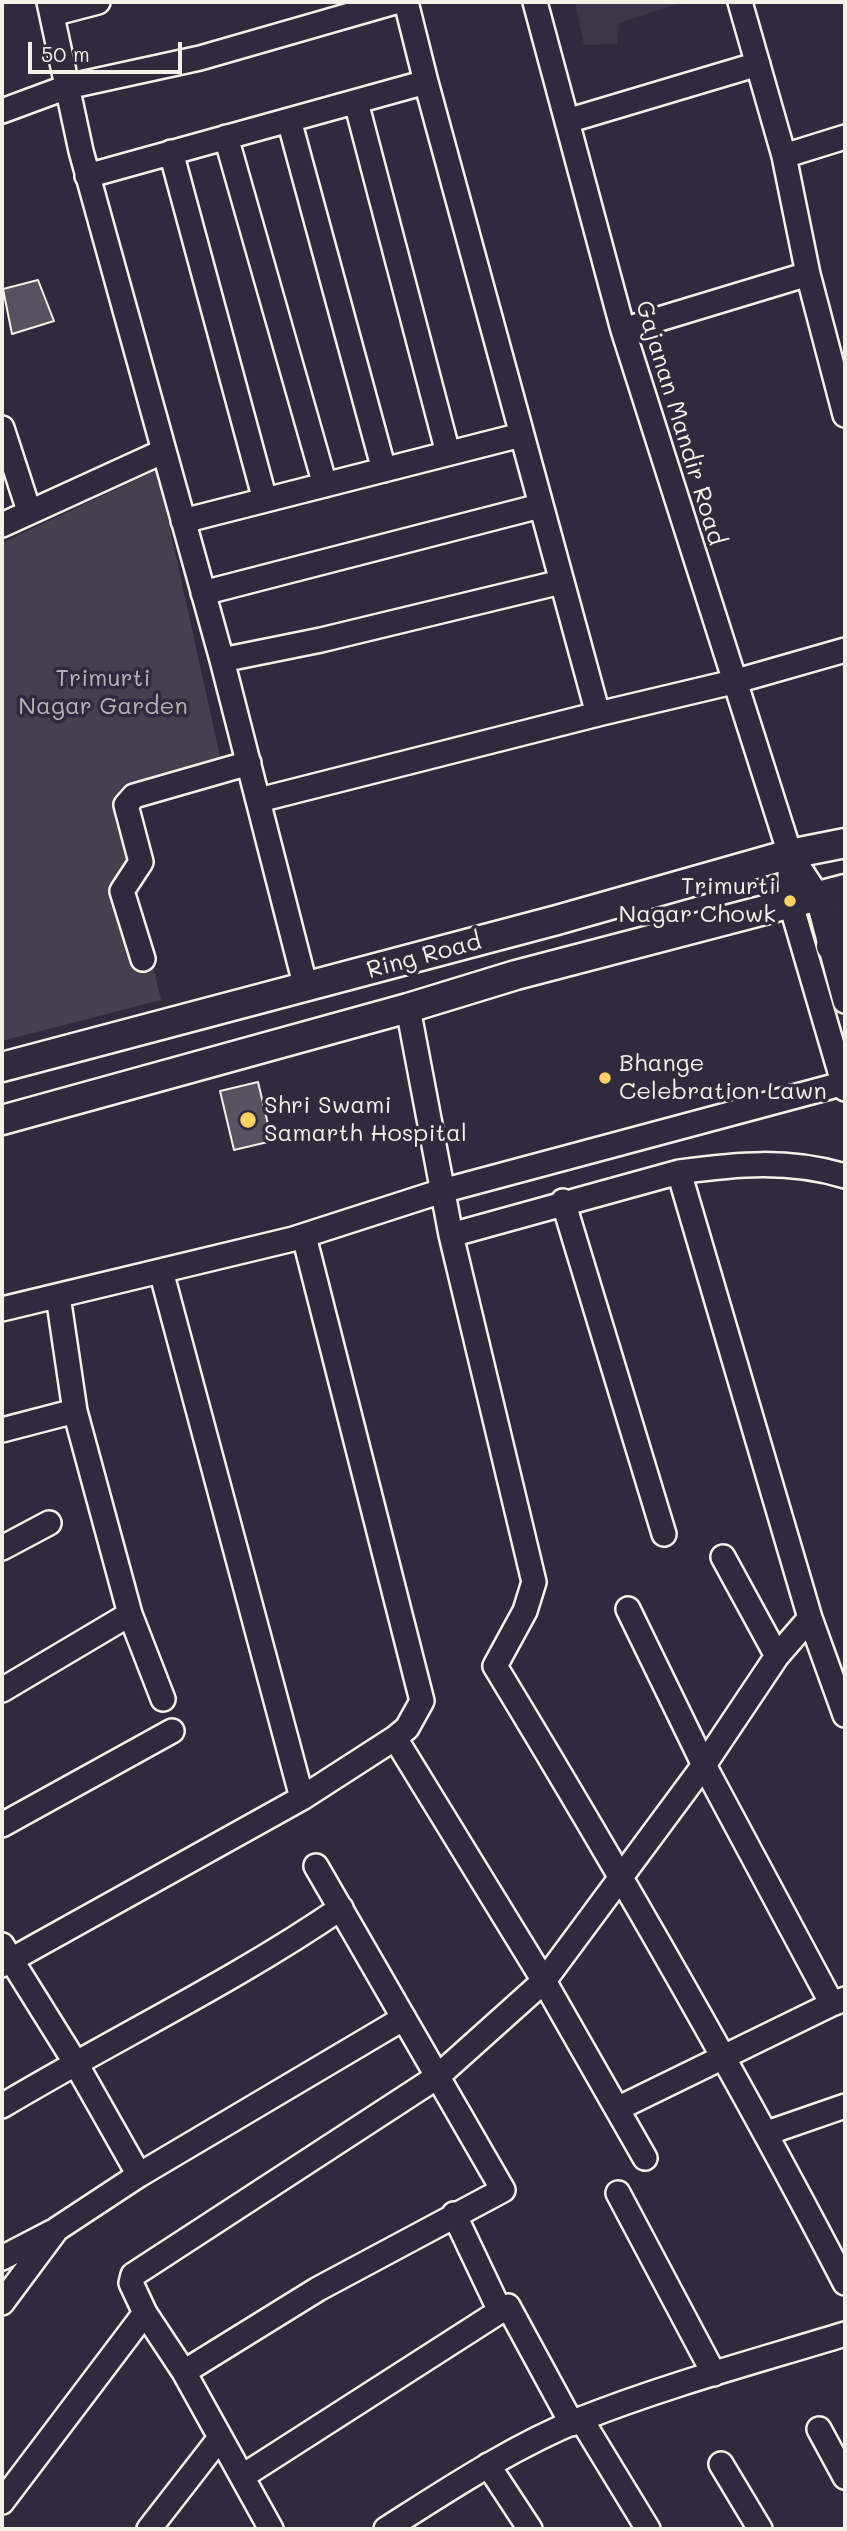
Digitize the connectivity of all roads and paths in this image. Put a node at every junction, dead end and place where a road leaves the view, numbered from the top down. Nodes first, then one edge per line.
1 (98, 2) edge
2 (396, 2) edge
3 (406, 2) edge
4 (535, 2) edge
5 (740, 2) edge
6 (50, 8) edge
7 (758, 64) junction
8 (426, 82) junction
9 (67, 87) junction
10 (356, 102) junction
11 (2, 111) edge
12 (289, 120) junction
13 (567, 121) junction
14 (845, 137) edge
15 (226, 138) junction
16 (171, 152) junction
17 (784, 156) junction
18 (87, 176) junction
19 (808, 274) junction
20 (623, 330) junction
21 (835, 339) edge
22 (845, 415) edge
23 (2, 428) edge
24 (521, 435) junction
25 (164, 451) junction
26 (448, 453) junction
27 (384, 470) junction
28 (325, 485) junction
29 (265, 500) junction
30 (540, 506) junction
31 (29, 512) junction
32 (183, 521) junction
33 (2, 524) edge
34 (561, 582) junction
35 (204, 593) junction
36 (845, 650) edge
37 (222, 660) junction
38 (733, 682) junction
39 (598, 714) junction
40 (249, 763) junction
41 (258, 800) junction
42 (845, 843) edge
43 (790, 855) junction
44 (845, 888) edge
45 (803, 898) junction
46 (845, 913) edge
47 (831, 946) junction
48 (143, 959) dead end
49 (306, 988) junction
50 (845, 1000) edge
51 (408, 1008) junction
52 (2, 1067) edge
53 (845, 1085) edge
54 (2, 1120) edge
55 (679, 1172) junction
56 (845, 1176) edge
57 (563, 1201) junction
58 (447, 1214) junction
59 (304, 1236) junction
60 (161, 1271) junction
61 (58, 1296) junction
62 (2, 1310) edge
63 (75, 1411) junction
64 (2, 1430) edge
65 (50, 1523) dead end
66 (664, 1534) dead end
67 (2, 1548) edge
68 (723, 1557) dead end
69 (628, 1609) dead end
70 (130, 1614) junction
71 (810, 1618) junction
72 (776, 1656) junction
73 (2, 1690) edge
74 (163, 1699) dead end
75 (845, 1715) edge
76 (172, 1731) dead end
77 (396, 1738) junction
78 (704, 1765) junction
79 (302, 1798) junction
80 (2, 1825) edge
81 (316, 1866) dead end
82 (622, 1875) junction
83 (341, 1908) junction
84 (5, 1957) edge
85 (544, 1981) junction
86 (839, 2001) edge
87 (404, 2018) junction
88 (722, 2057) junction
89 (75, 2062) junction
90 (437, 2077) junction
91 (2, 2106) edge
92 (845, 2106) edge
93 (617, 2109) junction
94 (767, 2133) junction
95 (645, 2158) dead end
96 (139, 2175) junction
97 (618, 2193) dead end
98 (454, 2214) junction
99 (57, 2229) junction
100 (2, 2258) edge
101 (845, 2283) edge
102 (2, 2303) edge
103 (500, 2311) junction
104 (145, 2313) junction
105 (845, 2334) edge
106 (184, 2372) junction
107 (714, 2374) junction
108 (576, 2422) junction
109 (819, 2429) dead end
110 (219, 2439) junction
111 (721, 2464) dead end
112 (488, 2465) junction
113 (243, 2476) junction
114 (845, 2477) edge
115 (2, 2502) edge
116 (149, 2529) edge
117 (271, 2529) edge
118 (386, 2529) edge
119 (530, 2529) edge
120 (648, 2529) edge
121 (760, 2529) edge

1 - 6 street
2 - 9 street
3 - 8 street
4 - 13 street, Gajanan Mandir Road
5 - 7 street
6 - 9 street
7 - 13 street
7 - 17 street
8 - 10 street
8 - 24 street
9 - 11 street
9 - 18 street
10 - 12 street
10 - 26 street
12 - 15 street
12 - 27 street
13 - 20 street, Gajanan Mandir Road
14 - 17 street
15 - 16 street
15 - 28 street
16 - 18 street
16 - 29 street
17 - 19 street
18 - 25 street
19 - 20 street
19 - 21 street
20 - 38 street, Gajanan Mandir Road
21 - 22 street
23 - 31 street
24 - 26 street
24 - 30 street
25 - 31 street
25 - 32 street
26 - 27 street
27 - 28 street
28 - 29 street
29 - 32 street
30 - 34 street
30 - 35 street
31 - 33 street
32 - 35 street
34 - 37 street
34 - 39 street
35 - 37 street
36 - 38 street
37 - 40 street
38 - 39 street
38 - 43 street, Gajanan Mandir Road
39 - 41 street
40 - 41 street
40 - 48 street
41 - 49 street
42 - 43 main road, Ring Road
43 - 45 street, Gajanan Mandir Road
43 - 49 main road, Ring Road
44 - 45 main road
45 - 47 street
45 - 51 main road
45 - 53 street
46 - 47 main road
47 - 50 street
49 - 52 main road, Ring Road
51 - 54 main road
51 - 58 street
53 - 58 street
55 - 56 street
55 - 57 street
55 - 71 street
57 - 58 street
57 - 66 street
58 - 59 street
58 - 82 street
59 - 60 street
59 - 77 street
60 - 61 street
60 - 79 street
61 - 62 street
61 - 63 street
63 - 64 street
63 - 70 street
65 - 67 street
68 - 72 street
69 - 78 street
70 - 73 street
70 - 74 street
71 - 72 street
71 - 75 street
72 - 78 street
76 - 80 street
77 - 79 street
77 - 85 street
78 - 82 street
78 - 86 street
79 - 84 street
81 - 83 street
82 - 85 street
82 - 88 street
83 - 87 street
83 - 89 street
84 - 89 street
85 - 90 street
85 - 93 street
86 - 88 street
87 - 90 street
87 - 96 street
88 - 93 street
88 - 94 street
89 - 91 street
89 - 96 street
90 - 98 street
90 - 104 street
92 - 94 street
93 - 95 street
94 - 101 street
96 - 99 street
97 - 107 street
98 - 103 street
98 - 106 street
99 - 100 street
99 - 102 street
103 - 108 street
103 - 113 street
104 - 106 street
104 - 115 street
105 - 107 street
106 - 110 street
107 - 108 street
108 - 112 street
108 - 120 street
109 - 114 street
110 - 113 street
110 - 116 street
111 - 121 street
112 - 118 street
112 - 119 street
113 - 117 street

